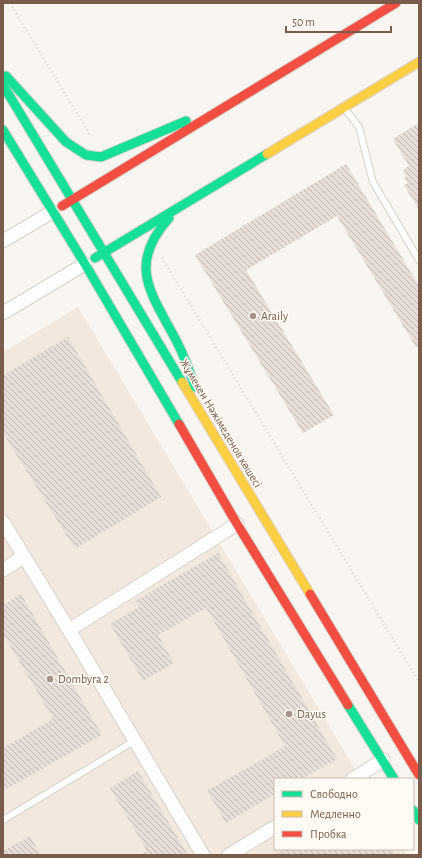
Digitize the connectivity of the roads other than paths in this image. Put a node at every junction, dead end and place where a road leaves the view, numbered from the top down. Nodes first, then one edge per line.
1 (396, 3) edge
2 (419, 62) edge
3 (3, 73) edge
4 (3, 85) edge
5 (344, 108) junction
6 (217, 111) junction
7 (3, 130) edge
8 (72, 200) junction
9 (178, 208) junction
10 (52, 212) junction
11 (3, 241) edge
12 (104, 253) junction
13 (419, 260) edge
14 (85, 264) junction
15 (3, 313) edge
16 (202, 414) junction
17 (3, 522) edge
18 (237, 524) junction
19 (23, 556) junction
20 (3, 570) edge
21 (69, 630) junction
22 (134, 741) junction
23 (383, 760) junction
24 (419, 775) edge
25 (355, 778) edge
26 (393, 778) edge
27 (3, 820) edge
28 (274, 828) edge
29 (203, 855) edge
30 (229, 855) edge

1 - 6 main road
2 - 5 main road
3 - 6 main road
4 - 8 main road, Жұмекен Нәжімеденов көшесі
5 - 9 main road
5 - 13 lane
6 - 8 main road
7 - 10 main road
8 - 10 main road
8 - 12 main road, Жұмекен Нәжімеденов көшесі
9 - 12 main road
9 - 16 main road
10 - 11 street
10 - 14 main road
12 - 14 main road
12 - 16 main road, Жұмекен Нәжімеденов көшесі
14 - 15 street
14 - 18 main road
16 - 24 main road, Жұмекен Нәжімеденов көшесі
17 - 19 street
18 - 21 street
18 - 23 main road
19 - 20 street
19 - 21 street
21 - 22 street
22 - 27 lane
22 - 29 street
23 - 25 street
23 - 26 main road
28 - 30 street

